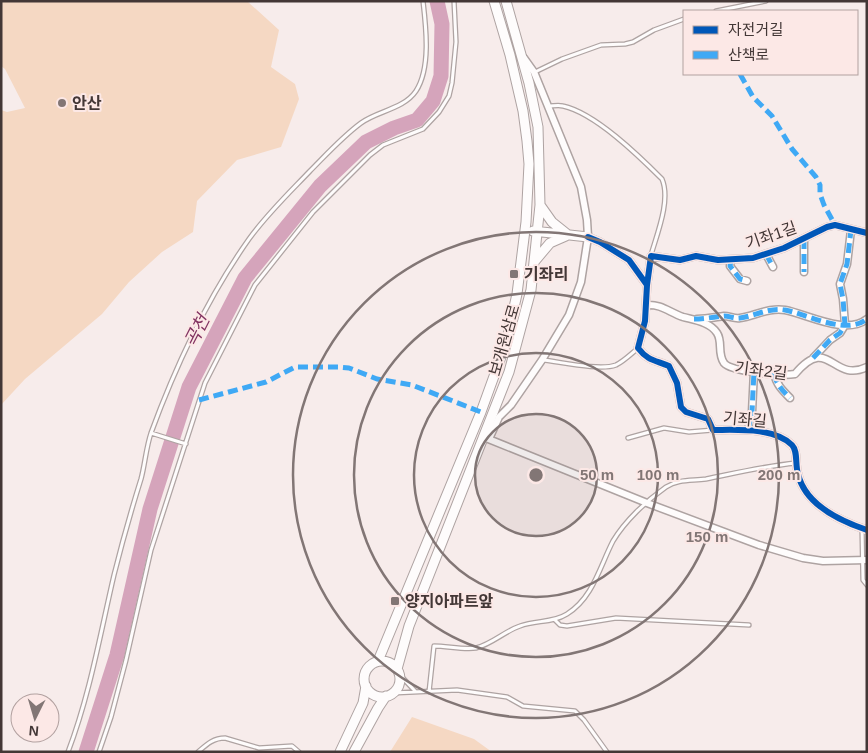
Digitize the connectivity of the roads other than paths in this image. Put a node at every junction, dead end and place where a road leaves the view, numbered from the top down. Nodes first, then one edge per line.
1 (423, 1) edge
2 (454, 1) edge
3 (494, 1) edge
4 (506, 1) edge
5 (766, 1) edge
6 (721, 10) edge
7 (683, 19) edge
8 (522, 56) junction
9 (534, 72) junction
10 (548, 106) junction
11 (540, 205) junction
12 (525, 230) junction
13 (851, 230) junction
14 (538, 232) junction
15 (865, 232) edge
16 (569, 235) junction
17 (588, 237) junction
18 (804, 238) junction
19 (766, 254) junction
20 (651, 256) junction
21 (731, 260) junction
22 (534, 262) junction
23 (773, 267) dead end
24 (804, 272) dead end
25 (747, 281) dead end
26 (647, 285) junction
27 (646, 305) junction
28 (694, 319) junction
29 (867, 319) edge
30 (846, 325) junction
31 (638, 348) junction
32 (813, 358) junction
33 (542, 360) junction
34 (867, 367) edge
35 (754, 371) junction
36 (774, 373) junction
37 (790, 398) dead end
38 (714, 430) junction
39 (748, 430) junction
40 (151, 433) junction
41 (486, 438) junction
42 (628, 438) dead end
43 (186, 444) junction
44 (796, 463) junction
45 (647, 503) junction
46 (864, 530) edge
47 (865, 560) edge
48 (867, 585) edge
49 (555, 620) junction
50 (749, 625) dead end
51 (378, 661) junction
52 (399, 672) junction
53 (366, 686) junction
54 (416, 692) junction
55 (430, 692) junction
56 (389, 695) junction
57 (68, 752) edge
58 (99, 752) edge
59 (198, 752) edge
60 (300, 752) edge
61 (340, 752) edge
62 (354, 752) edge
63 (607, 752) edge

1 - 40 lane
2 - 43 lane
3 - 12 main road, 보개원삼로
4 - 8 main road, 보개원삼로
5 - 6 lane
7 - 9 lane
8 - 9 street, 보개원삼로
8 - 11 main road, 보개원삼로
9 - 10 street, 보개원삼로
10 - 17 street, 보개원삼로
10 - 20 lane
11 - 14 main road, 보개원삼로
11 - 16 main road
12 - 14 main road
12 - 51 main road, 보개원삼로
13 - 15 street, 기좌1길
13 - 18 street, 기좌1길
13 - 30 street
14 - 16 main road
14 - 22 main road, 보개원삼로
16 - 17 main road
16 - 22 main road
17 - 26 street
17 - 33 street, 보개원삼로
18 - 19 street, 기좌1길
18 - 24 street
19 - 21 street, 기좌1길
19 - 23 street
20 - 21 street, 기좌1길
20 - 26 street
21 - 25 street
22 - 41 main road, 보개원삼로
26 - 27 street
27 - 28 street, 기좌2길
27 - 31 street
28 - 30 street
28 - 35 street, 기좌2길
29 - 30 street
30 - 32 street, 기좌2길
31 - 33 lane
31 - 38 street, 기좌길
32 - 34 street
32 - 36 street, 기좌2길
33 - 41 street, 보개원삼로
35 - 36 street, 기좌2길
35 - 39 street
36 - 37 street
38 - 39 street, 기좌길
38 - 42 lane
39 - 44 street, 기좌길
40 - 43 lane
40 - 57 lane
41 - 45 street
41 - 52 main road, 보개원삼로
43 - 58 lane
44 - 45 lane
44 - 46 street, 기좌길
45 - 47 street
45 - 49 lane
46 - 47 lane
47 - 48 lane
49 - 50 lane
49 - 55 lane
51 - 52 main road
51 - 53 main road, 보개원삼로
52 - 54 lane
52 - 56 main road, 보개원삼로
53 - 56 main road
53 - 61 main road, 보개원삼로
54 - 55 lane
54 - 56 lane
55 - 63 lane
56 - 62 main road, 보개원삼로
59 - 60 lane

